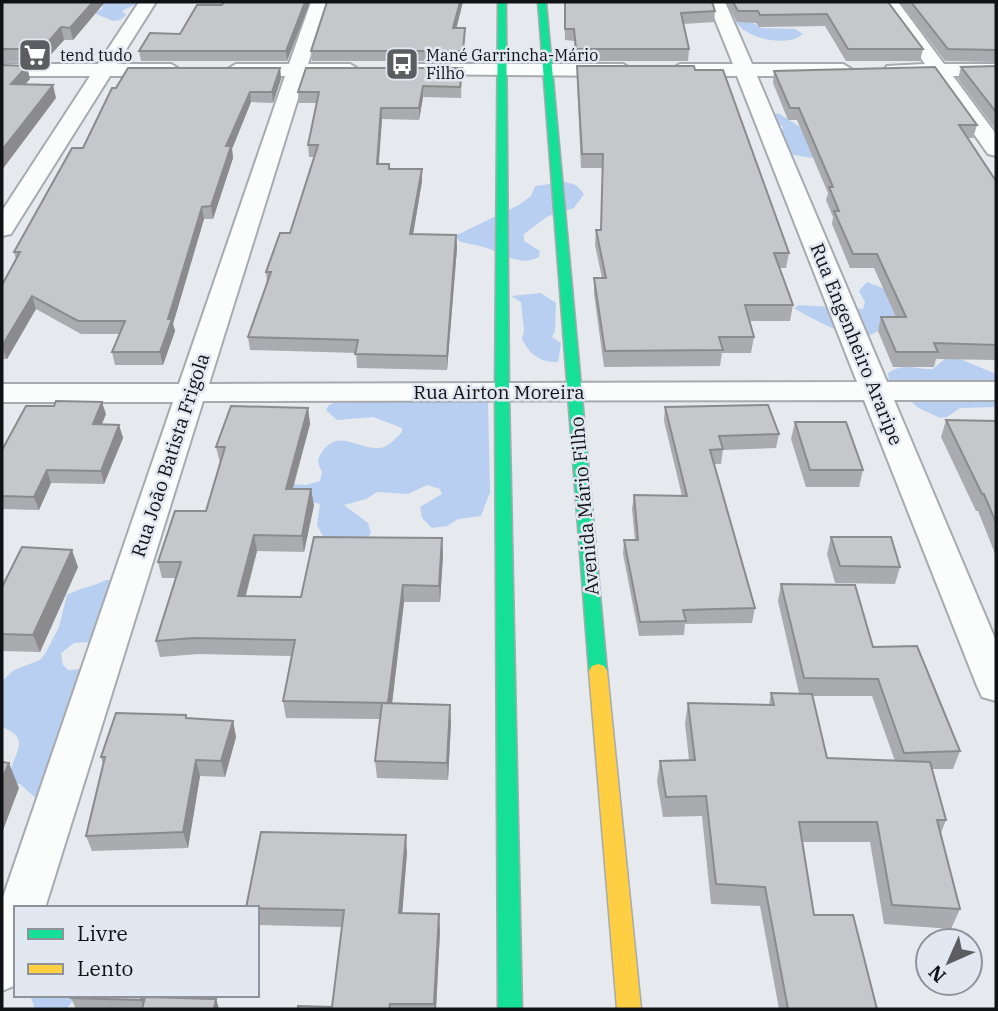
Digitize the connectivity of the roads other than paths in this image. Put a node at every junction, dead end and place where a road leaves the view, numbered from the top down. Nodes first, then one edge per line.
1 (148, 2) edge
2 (319, 2) edge
3 (502, 2) edge
4 (542, 2) edge
5 (717, 2) edge
6 (889, 2) edge
7 (2, 70) edge
8 (104, 70) junction
9 (187, 70) edge
10 (214, 70) edge
11 (297, 70) junction
12 (366, 70) edge
13 (393, 70) edge
14 (503, 70) junction
15 (548, 70) junction
16 (640, 70) edge
17 (666, 70) edge
18 (745, 70) junction
19 (939, 70) junction
20 (996, 70) edge
21 (996, 149) edge
22 (2, 229) edge
23 (876, 391) junction
24 (996, 391) edge
25 (191, 392) junction
26 (502, 392) junction
27 (573, 392) junction
28 (2, 393) edge
29 (996, 686) edge
30 (23, 906) edge
31 (14, 932) edge
32 (2, 968) edge
33 (510, 1009) edge
34 (629, 1009) edge

1 - 8 street
2 - 11 street, Rua João Batista Frigola
3 - 14 main road
4 - 15 main road, Avenida Mário Filho
5 - 18 street, Rua Engenheiro Araripe
6 - 19 street
7 - 8 street
8 - 9 street
8 - 22 street
10 - 11 street
11 - 12 street
11 - 25 street, Rua João Batista Frigola
13 - 14 street
14 - 15 street
14 - 26 main road
15 - 16 street
15 - 27 main road, Avenida Mário Filho
17 - 18 street
18 - 19 street
18 - 23 street, Rua Engenheiro Araripe
19 - 20 street
19 - 21 street
23 - 24 street, Rua Airton Moreira
23 - 27 street, Rua Airton Moreira
23 - 29 street, Rua Engenheiro Araripe
25 - 26 street, Rua Airton Moreira
25 - 28 street, Rua Airton Moreira
25 - 30 street, Rua João Batista Frigola
26 - 27 street, Rua Airton Moreira
26 - 33 main road
27 - 34 main road, Avenida Mário Filho
31 - 32 street

